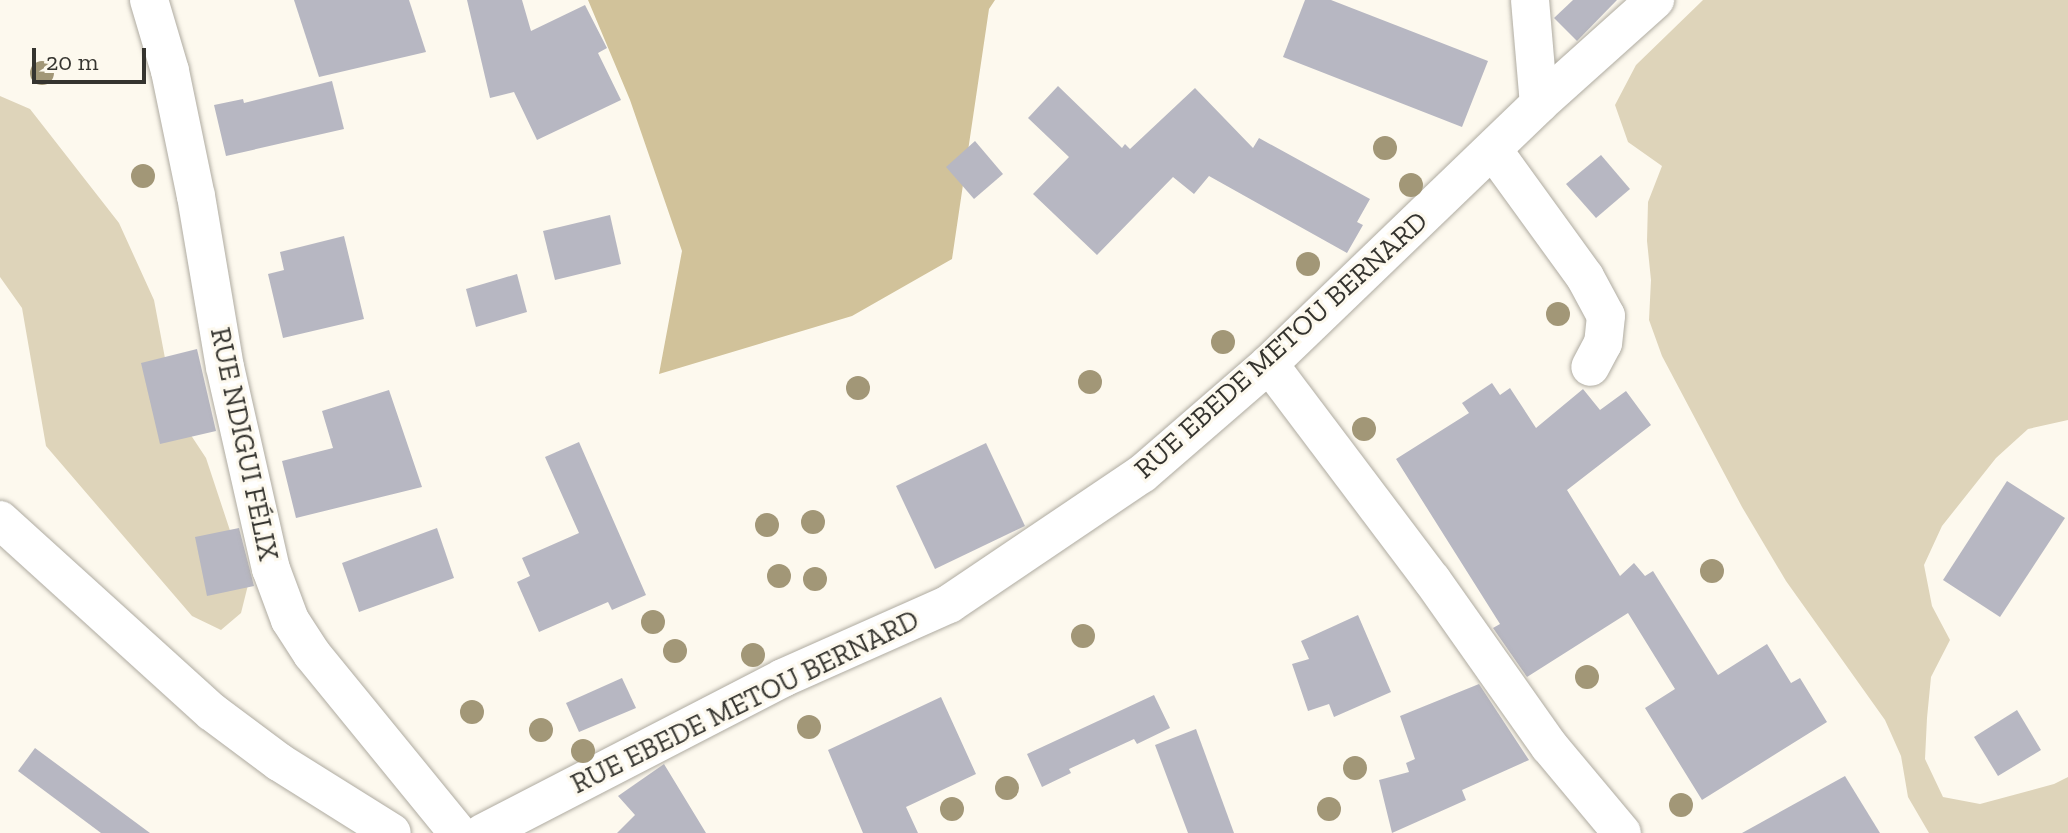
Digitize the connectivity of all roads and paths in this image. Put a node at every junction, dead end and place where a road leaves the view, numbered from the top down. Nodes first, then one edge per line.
1 (149, 0) edge
2 (1530, 0) edge
3 (1655, 0) edge
4 (1539, 104) junction
5 (1493, 150) junction
6 (1269, 364) junction
7 (1590, 367) dead end
8 (0, 520) edge
9 (392, 833) edge
10 (458, 833) edge
11 (483, 833) edge
12 (1622, 833) edge

1 - 10 street, RUE NDIGUI FÉLIX
2 - 4 street
3 - 4 street, RUE EBEDE METOU BERNARD
4 - 5 street, RUE EBEDE METOU BERNARD
5 - 6 street, RUE EBEDE METOU BERNARD
5 - 7 street
6 - 11 street, RUE EBEDE METOU BERNARD
6 - 12 street
8 - 9 street

